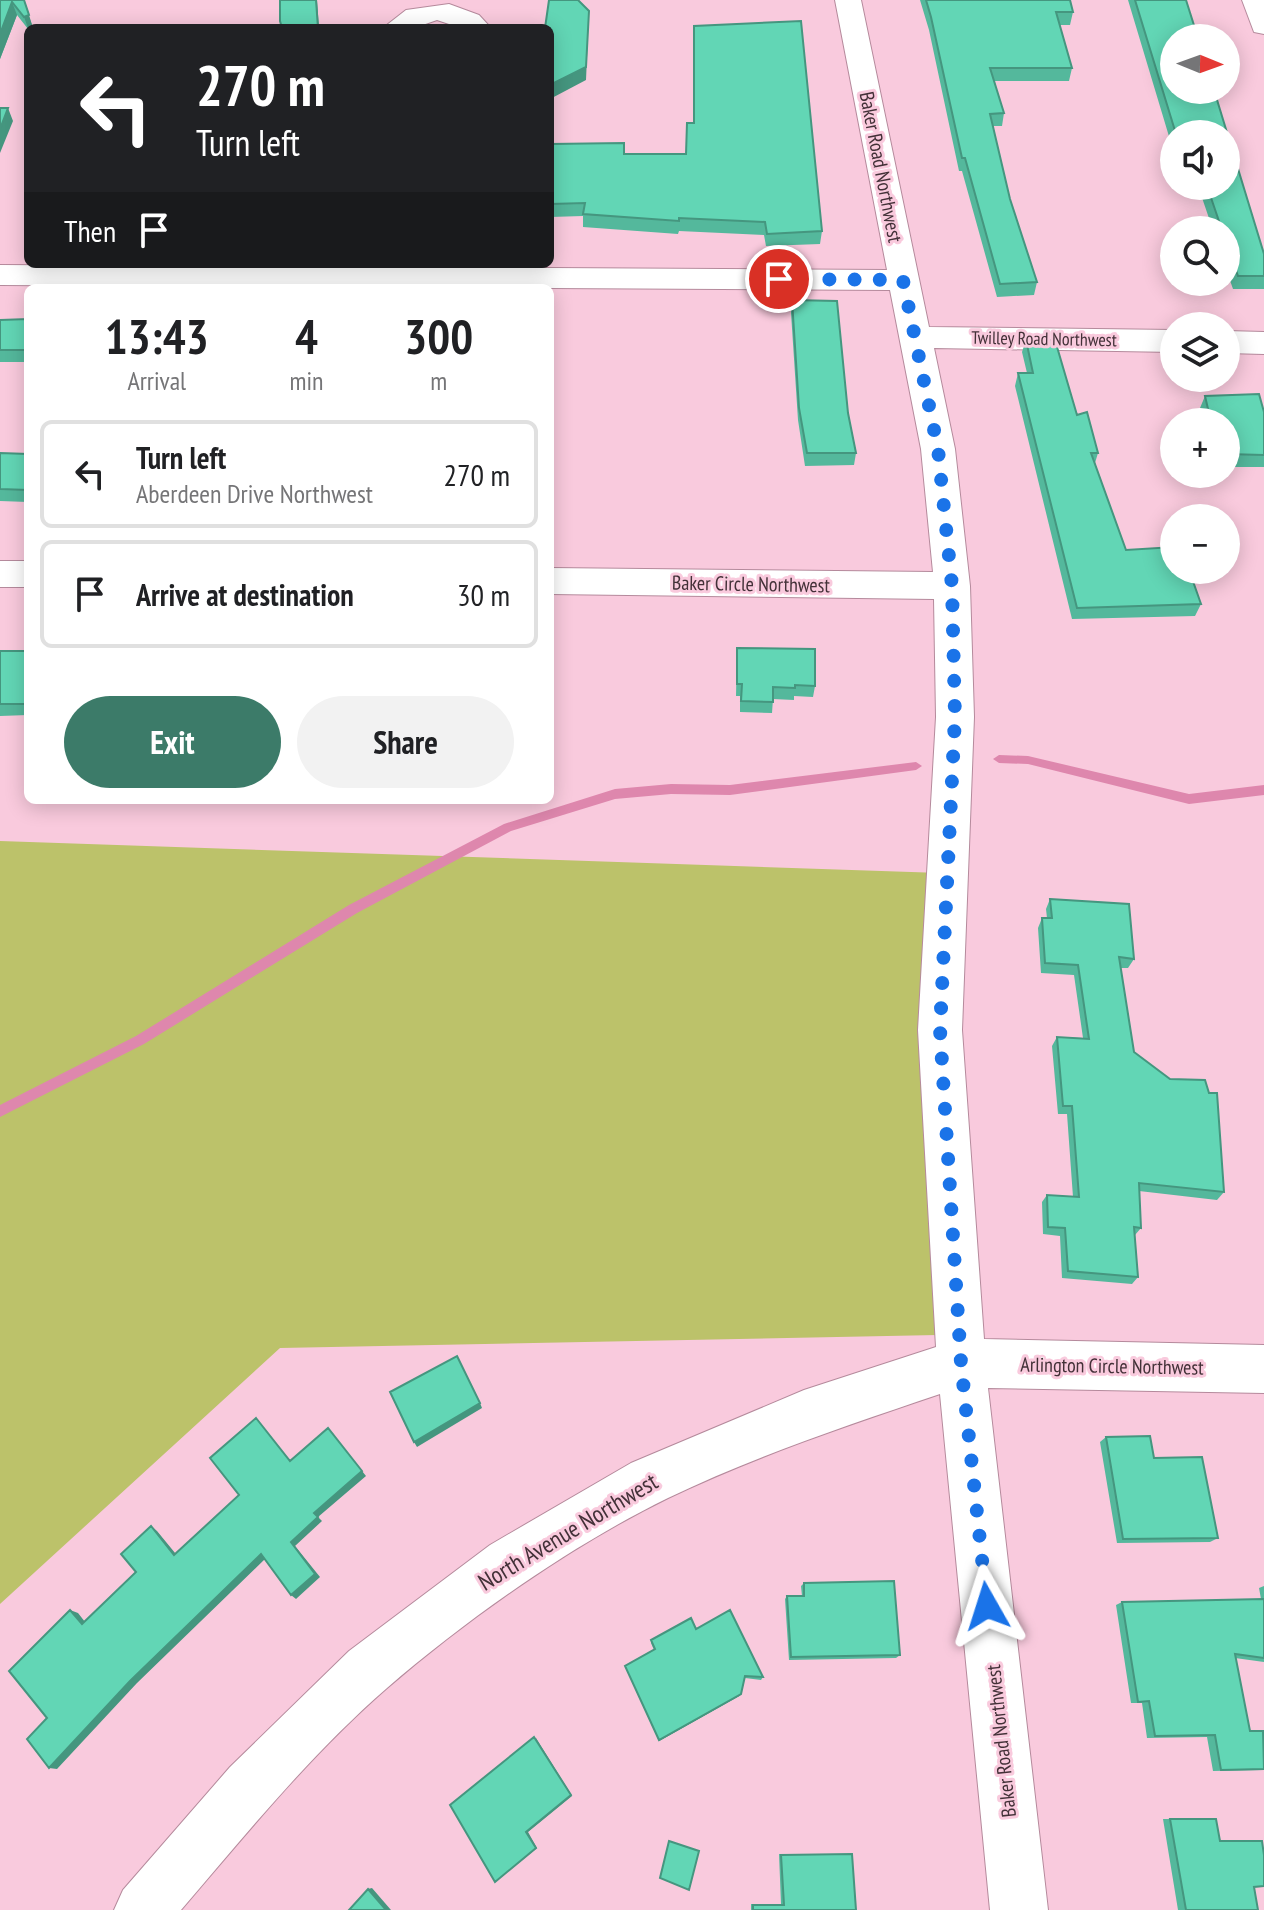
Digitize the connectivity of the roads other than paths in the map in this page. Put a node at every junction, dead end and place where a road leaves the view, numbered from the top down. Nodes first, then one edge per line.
1 (848, 0) edge
2 (1255, 0) edge
3 (400, 15) edge
4 (473, 24) edge
5 (1264, 26) edge
6 (0, 275) edge
7 (903, 280) junction
8 (914, 337) junction
9 (1160, 341) edge
10 (1240, 342) edge
11 (1264, 343) edge
12 (0, 574) edge
13 (24, 574) edge
14 (554, 581) edge
15 (952, 586) junction
16 (961, 1363) junction
17 (1264, 1369) edge
18 (143, 1910) edge
19 (1019, 1910) edge

1 - 7 street, Baker Road Northwest
2 - 5 street
3 - 4 street
6 - 7 street
7 - 8 street, Baker Road Northwest
8 - 9 street, Twilley Road Northwest
8 - 15 street, Baker Road Northwest
10 - 11 street
12 - 13 street
14 - 15 street, Baker Circle Northwest
15 - 16 street, Baker Road Northwest
16 - 17 street, Arlington Circle Northwest
16 - 18 street, North Avenue Northwest
16 - 19 street, Baker Road Northwest

